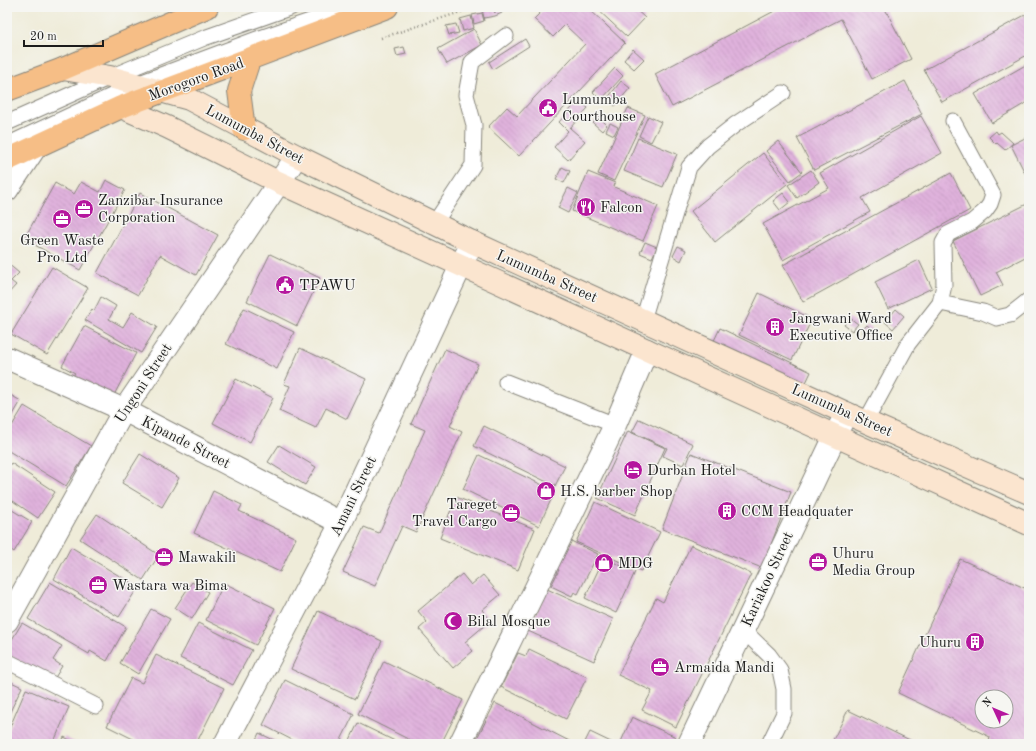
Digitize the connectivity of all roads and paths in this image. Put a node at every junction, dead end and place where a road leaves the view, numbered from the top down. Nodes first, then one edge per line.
1 (292, 7) edge
2 (351, 7) edge
3 (387, 7) edge
4 (199, 9) edge
5 (506, 36) dead end
6 (249, 60) junction
7 (63, 69) junction
8 (110, 77) junction
9 (137, 84) junction
10 (7, 90) edge
11 (163, 92) junction
12 (783, 93) dead end
13 (121, 107) junction
14 (953, 122) dead end
15 (7, 123) edge
16 (244, 129) junction
17 (7, 145) edge
18 (37, 145) junction
19 (297, 156) junction
20 (7, 160) edge
21 (278, 182) junction
22 (7, 190) edge
23 (434, 224) junction
24 (472, 242) junction
25 (462, 265) junction
26 (1029, 300) edge
27 (940, 303) junction
28 (644, 320) junction
29 (647, 350) junction
30 (7, 358) edge
31 (506, 382) dead end
32 (124, 410) junction
33 (846, 413) junction
34 (866, 421) junction
35 (615, 425) junction
36 (835, 436) junction
37 (1029, 493) edge
38 (341, 523) junction
39 (1029, 524) edge
40 (7, 621) edge
41 (743, 630) junction
42 (7, 661) edge
43 (96, 706) dead end
44 (225, 744) edge
45 (460, 744) edge
46 (689, 744) edge
47 (769, 744) edge

1 - 8 lane
2 - 9 lane, Morogoro Road
3 - 6 highway, Morogoro Road
4 - 7 highway
5 - 23 lane
6 - 11 highway, Morogoro Road
6 - 16 highway
7 - 8 main road, Lumumba Street
7 - 10 highway
8 - 9 main road, Lumumba Street
8 - 15 lane
9 - 11 main road, Lumumba Street
9 - 17 lane, Morogoro Road
11 - 13 highway, Morogoro Road
11 - 16 main road, Lumumba Street
12 - 28 lane
13 - 18 highway, Morogoro Road
13 - 21 main road, Lumumba Street
14 - 27 lane
16 - 19 main road, Lumumba Street
18 - 20 highway, Morogoro Road
18 - 22 street
19 - 21 street, Ungoni Street
19 - 23 main road, Lumumba Street
21 - 25 main road, Lumumba Street
21 - 32 street, Ungoni Street
23 - 24 main road, Lumumba Street
24 - 25 street, Amani Street
24 - 28 main road, Lumumba Street
25 - 29 main road, Lumumba Street
25 - 38 street, Amani Street
26 - 27 lane
27 - 34 lane
28 - 33 main road, Lumumba Street
29 - 35 street
29 - 36 main road, Lumumba Street
30 - 32 street, Kipande Street
31 - 35 lane
32 - 38 street, Kipande Street
32 - 40 street, Ungoni Street
33 - 34 main road, Lumumba Street
33 - 36 street, Kariakoo Street
34 - 37 main road, Lumumba Street
35 - 45 street
36 - 39 main road, Lumumba Street
36 - 41 street, Kariakoo Street
38 - 44 street, Amani Street
41 - 46 street, Kariakoo Street
41 - 47 lane
42 - 43 lane

